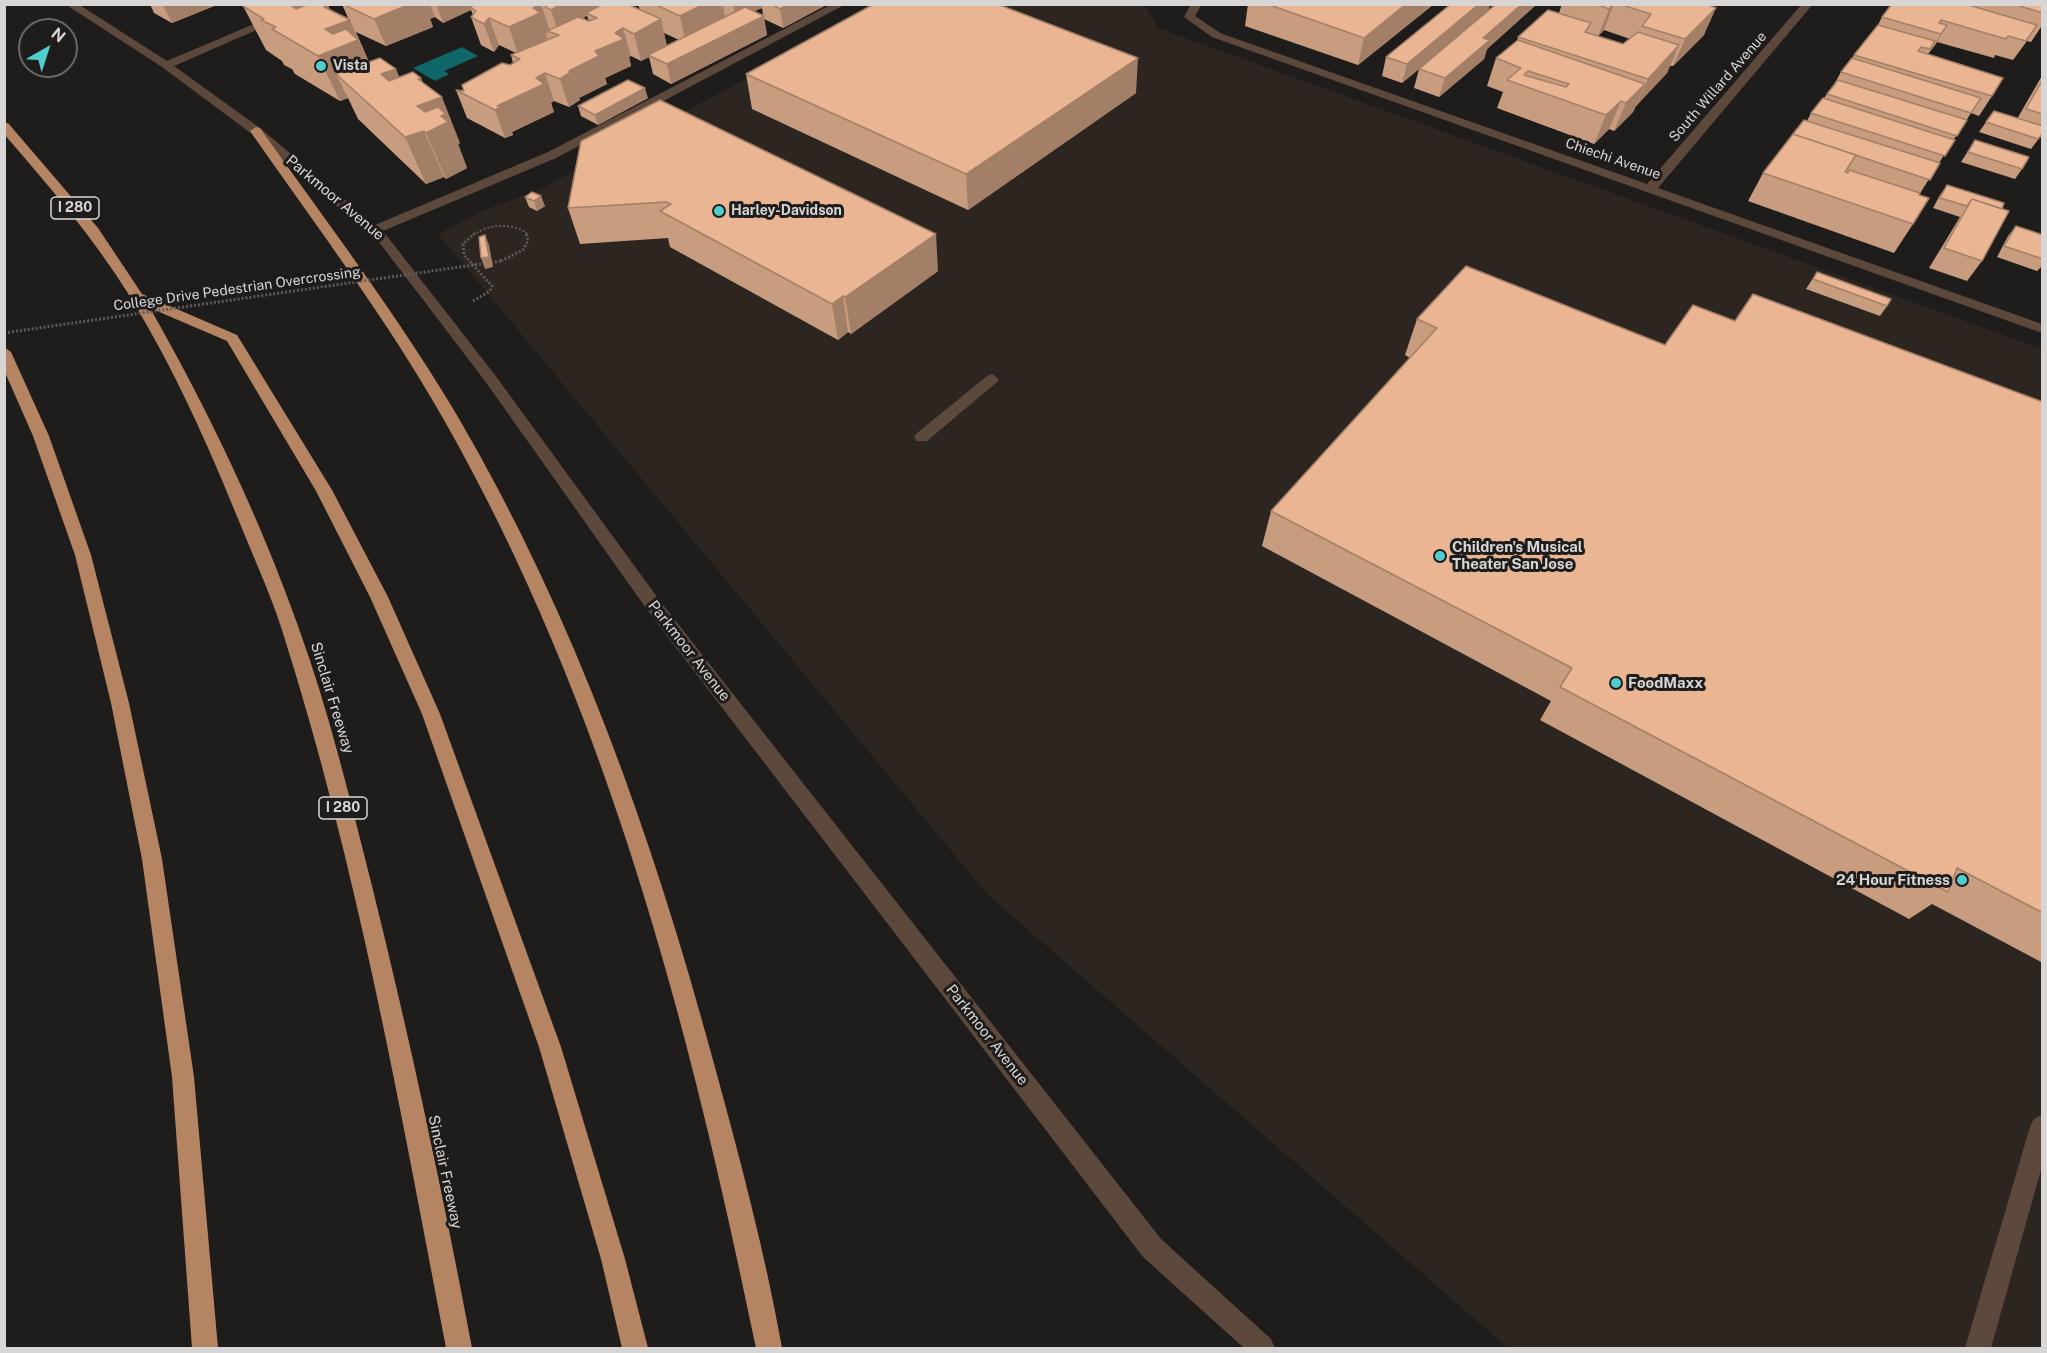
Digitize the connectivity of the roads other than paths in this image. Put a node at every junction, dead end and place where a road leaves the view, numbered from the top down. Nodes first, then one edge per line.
1 (70, 4) edge
2 (311, 4) edge
3 (841, 4) edge
4 (1197, 4) edge
5 (1808, 4) edge
6 (166, 65) junction
7 (4, 126) edge
8 (256, 131) junction
9 (1651, 188) junction
10 (374, 230) junction
11 (137, 297) junction
12 (2043, 329) edge
13 (4, 352) edge
14 (992, 379) dead end
15 (922, 437) dead end
16 (2043, 1127) edge
17 (206, 1348) edge
18 (459, 1348) edge
19 (635, 1348) edge
20 (769, 1348) edge
21 (1262, 1348) edge
22 (1978, 1348) edge

1 - 6 street, Parkmoor Avenue
2 - 6 street
3 - 10 street
4 - 9 street, Chiechi Avenue
5 - 9 street, South Willard Avenue
6 - 8 street, Parkmoor Avenue
7 - 11 highway, Sinclair Freeway / I 280
8 - 10 street, Parkmoor Avenue
8 - 20 highway
9 - 12 street, Chiechi Avenue
10 - 21 street, Parkmoor Avenue
11 - 18 highway, Sinclair Freeway / I 280
11 - 19 highway
13 - 17 highway
14 - 15 street
16 - 22 street

